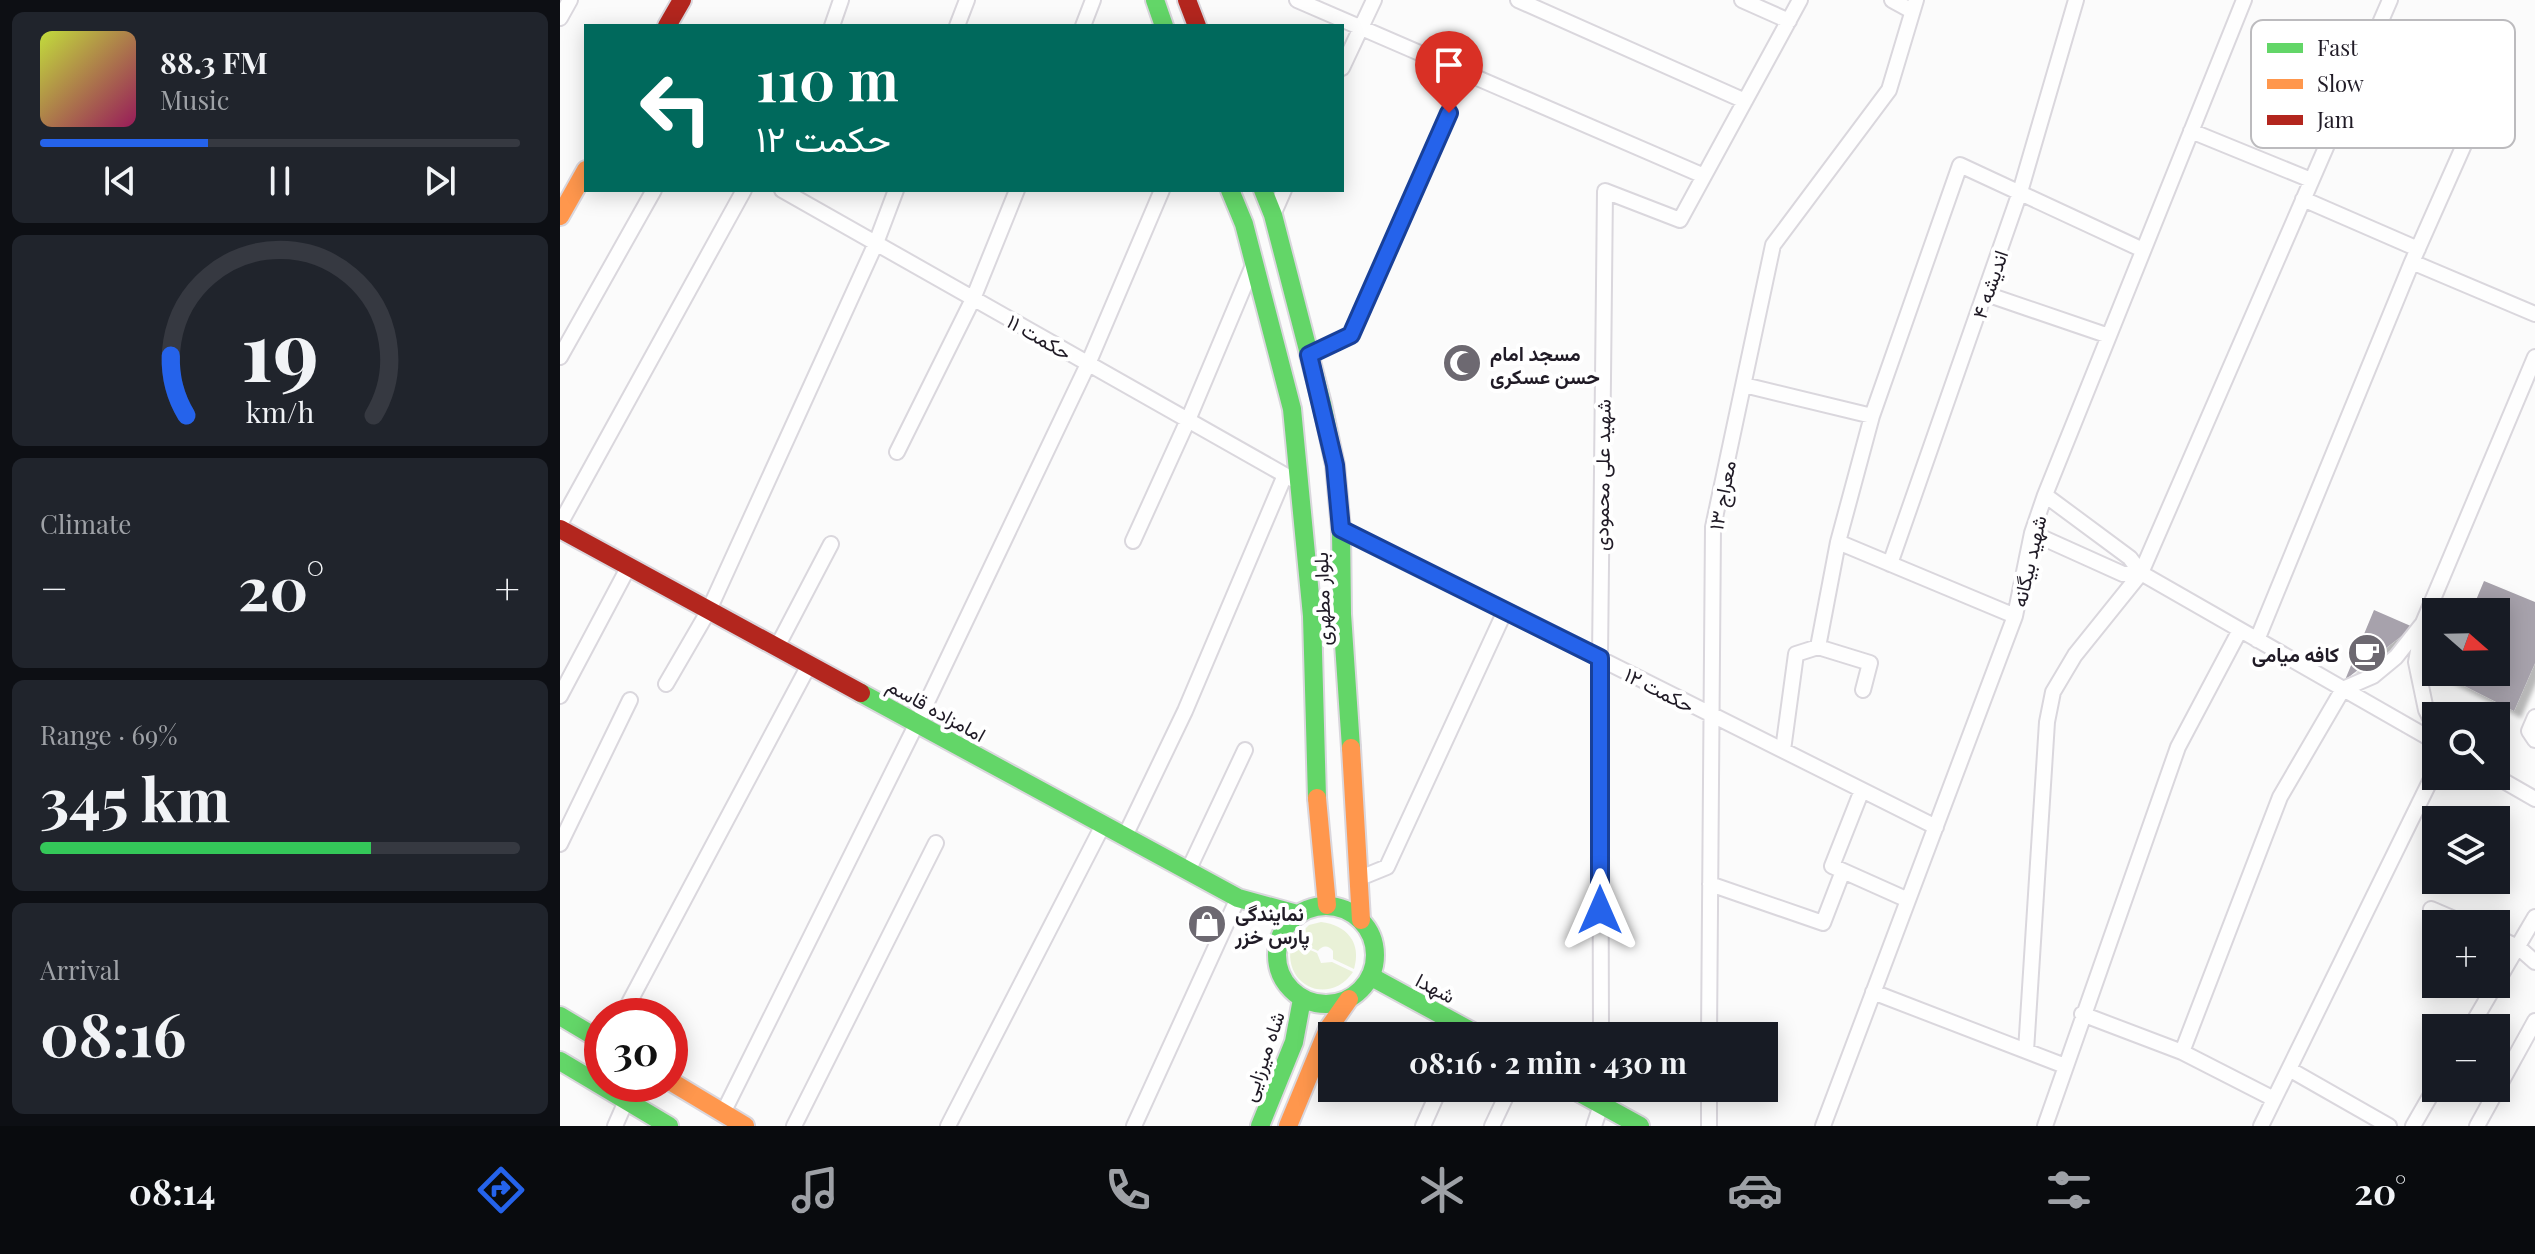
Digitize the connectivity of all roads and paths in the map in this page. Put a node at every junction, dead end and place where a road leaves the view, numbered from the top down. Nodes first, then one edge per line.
1 (570, 0) edge
2 (682, 0) edge
3 (841, 0) edge
4 (967, 0) edge
5 (1093, 0) edge
6 (1155, 0) edge
7 (1187, 0) edge
8 (1297, 0) edge
9 (1374, 0) edge
10 (1518, 0) edge
11 (1742, 0) edge
12 (1800, 0) edge
13 (1892, 0) edge
14 (2076, 0) edge
15 (2244, 0) edge
16 (2390, 0) edge
17 (1914, 6) edge
18 (560, 18) edge
19 (2381, 20) edge
20 (1789, 21) junction
21 (668, 24) edge
22 (833, 24) edge
23 (958, 24) edge
24 (1084, 24) edge
25 (1163, 24) edge
26 (1196, 24) edge
27 (1361, 28) junction
28 (1344, 64) edge
29 (1745, 101) junction
30 (1449, 113) dead end
31 (2191, 131) junction
32 (2325, 148) edge
33 (2463, 148) edge
34 (584, 173) edge
35 (1704, 176) junction
36 (2311, 180) junction
37 (653, 192) edge
38 (743, 192) edge
39 (786, 192) edge
40 (895, 192) edge
41 (1016, 192) edge
42 (1161, 192) edge
43 (1231, 192) edge
44 (1264, 192) edge
45 (1283, 192) edge
46 (2020, 192) junction
47 (2303, 199) junction
48 (562, 207) edge
49 (1273, 215) junction
50 (876, 243) junction
51 (2143, 250) junction
52 (2415, 256) junction
53 (1254, 263) junction
54 (1291, 286) junction
55 (1262, 294) junction
56 (1986, 294) junction
57 (973, 299) junction
58 (2535, 314) edge
59 (2109, 336) junction
60 (1309, 355) junction
61 (560, 357) edge
62 (2535, 357) edge
63 (1088, 364) junction
64 (2531, 376) edge
65 (1744, 385) junction
66 (1872, 416) junction
67 (1188, 420) junction
68 (897, 452) dead end
69 (1292, 479) junction
70 (2045, 495) junction
71 (560, 526) edge
72 (1341, 529) junction
73 (2032, 533) junction
74 (1133, 541) dead end
75 (1838, 542) junction
76 (831, 544) dead end
77 (1890, 564) junction
78 (629, 566) junction
79 (2141, 573) junction
80 (2434, 598) edge
81 (709, 610) junction
82 (1505, 611) junction
83 (2015, 616) junction
84 (2422, 624) edge
85 (2422, 629) edge
86 (2240, 630) junction
87 (2257, 640) junction
88 (777, 647) junction
89 (1818, 647) junction
90 (1600, 658) junction
91 (809, 665) junction
92 (666, 684) dead end
93 (2343, 689) junction
94 (1863, 690) dead end
95 (560, 696) edge
96 (630, 700) dead end
97 (2424, 702) edge
98 (1712, 715) junction
99 (2535, 717) edge
100 (917, 723) junction
101 (2422, 734) edge
102 (2535, 740) edge
103 (1245, 750) dead end
104 (1783, 750) junction
105 (2510, 785) edge
106 (1862, 790) junction
107 (2426, 790) edge
108 (2535, 799) edge
109 (1103, 825) junction
110 (1936, 827) junction
111 (1125, 836) junction
112 (936, 843) dead end
113 (560, 844) edge
114 (1188, 871) junction
115 (1843, 871) junction
116 (1360, 878) junction
117 (1710, 884) junction
118 (1238, 898) junction
119 (1908, 900) junction
120 (1327, 905) junction
121 (1297, 914) junction
122 (2535, 917) edge
123 (1361, 920) junction
124 (1278, 940) junction
125 (2510, 943) edge
126 (2518, 947) junction
127 (2535, 962) edge
128 (1370, 976) junction
129 (1873, 992) junction
130 (631, 998) edge
131 (1302, 999) junction
132 (1349, 999) junction
133 (2082, 1014) junction
134 (2478, 1014) edge
135 (560, 1016) edge
136 (2535, 1021) edge
137 (1449, 1022) edge
138 (1601, 1022) edge
139 (1709, 1022) edge
140 (584, 1030) edge
141 (2026, 1051) junction
142 (2182, 1052) junction
143 (560, 1061) edge
144 (2065, 1066) junction
145 (2289, 1069) junction
146 (584, 1076) edge
147 (688, 1092) edge
148 (2274, 1099) junction
149 (626, 1102) edge
150 (628, 1102) edge
151 (1434, 1102) edge
152 (1503, 1102) edge
153 (1600, 1102) edge
154 (1608, 1102) edge
155 (1709, 1102) edge
156 (2427, 1102) edge
157 (723, 1113) junction
158 (615, 1126) edge
159 (669, 1126) edge
160 (745, 1126) edge
161 (794, 1126) edge
162 (948, 1126) edge
163 (1134, 1126) edge
164 (1260, 1126) edge
165 (1288, 1126) edge
166 (1423, 1126) edge
167 (1492, 1126) edge
168 (1594, 1126) edge
169 (1640, 1126) edge
170 (1709, 1126) edge
171 (1823, 1126) edge
172 (2045, 1126) edge
173 (2261, 1126) edge
174 (2389, 1126) edge
175 (2413, 1126) edge
176 (2477, 1126) edge

1 - 18 street
2 - 21 street
3 - 22 street
4 - 23 street
5 - 24 street
6 - 25 street
7 - 26 street
8 - 27 street
9 - 27 street
10 - 29 street
11 - 20 street
12 - 20 street, شهید علی محمودی
13 - 17 street
14 - 46 street, اندیشه ۴
15 - 31 street, شهید بیگانه
16 - 19 street
17 - 65 street, معراج ۱۳
20 - 29 street, شهید علی محمودی
27 - 28 street
27 - 35 street
29 - 35 street, شهید علی محمودی
30 - 60 street
31 - 36 street
31 - 51 street, شهید بیگانه
32 - 36 street
33 - 52 street
34 - 48 street
35 - 90 street, شهید علی محمودی
36 - 47 street
37 - 61 street
38 - 71 street
39 - 50 street, حکمت ۱۱
40 - 50 street
41 - 57 street
42 - 63 street
43 - 53 street, بلوار مطهری
44 - 49 street, بلوار مطهری
45 - 49 street
46 - 51 street
46 - 56 street, اندیشه ۴
46 - 66 street
47 - 52 street
47 - 79 street
49 - 54 street, بلوار مطهری
50 - 57 street, حکمت ۱۱
50 - 81 street
51 - 59 street, شهید بیگانه
52 - 58 street
52 - 87 street
53 - 55 street, بلوار مطهری
53 - 67 street
54 - 55 street
54 - 60 street, بلوار مطهری
55 - 69 street, بلوار مطهری
56 - 59 street
56 - 77 street, اندیشه ۴
57 - 63 street, حکمت ۱۱
57 - 68 street
59 - 70 street, شهید بیگانه
60 - 72 street, بلوار مطهری
62 - 64 street
63 - 67 street, حکمت ۱۱
63 - 100 street
64 - 80 street
65 - 66 street
65 - 98 street, معراج ۱۳
66 - 75 street
67 - 69 street, حکمت ۱۱
67 - 74 street
69 - 111 street
69 - 120 street, بلوار مطهری
70 - 73 street, شهید بیگانه
70 - 79 street
71 - 78 street, امامزاده قاسم
72 - 82 street, حکمت ۱۲
72 - 116 street, بلوار مطهری
73 - 79 street
73 - 83 street, شهید بیگانه
75 - 77 street
75 - 89 street
76 - 88 street
77 - 83 street
78 - 81 street, امامزاده قاسم
78 - 95 street
79 - 86 street
79 - 141 street
81 - 88 street, امامزاده قاسم
81 - 92 street
82 - 90 street, حکمت ۱۲
82 - 116 street
83 - 110 street, شهید بیگانه
84 - 93 street
85 - 97 street
86 - 87 street
86 - 133 street
87 - 93 street
88 - 91 street, امامزاده قاسم
89 - 94 street
89 - 104 street
90 - 98 street, حکمت ۱۲
90 - 138 street
91 - 100 street, امامزاده قاسم
91 - 130 street
93 - 101 street
93 - 142 street
96 - 113 street
98 - 104 street, حکمت ۱۲
98 - 117 street, معراج ۱۳
99 - 102 street
100 - 109 street, امامزاده قاسم
100 - 157 street
103 - 114 street
104 - 106 street, حکمت ۱۲
105 - 108 street
106 - 110 street, حکمت ۱۲
106 - 115 street
107 - 145 street
109 - 111 street, امامزاده قاسم
109 - 162 street
110 - 119 street, شهید بیگانه
111 - 114 street, امامزاده قاسم
112 - 161 street
114 - 118 street, امامزاده قاسم
115 - 117 street
115 - 119 street
116 - 123 street, بلوار مطهری
117 - 139 street, معراج ۱۳
118 - 121 street, امامزاده قاسم
118 - 124 street
118 - 163 street
119 - 129 street, شهید بیگانه
120 - 121 street
120 - 123 street
121 - 124 street
122 - 126 street
123 - 128 street
124 - 131 street
125 - 126 street
126 - 127 street
126 - 134 street
128 - 132 street
128 - 137 street, شهدا
129 - 141 street
129 - 171 street, شهید بیگانه
131 - 132 street
131 - 164 street, شاه میرزایی
132 - 165 street
133 - 142 street
133 - 144 street
135 - 140 street
136 - 176 street
141 - 144 street
142 - 148 street
143 - 146 street
144 - 172 street
145 - 148 street
145 - 174 street
147 - 157 street
148 - 173 street
149 - 158 street
150 - 159 street
151 - 166 street
152 - 167 street
153 - 168 street
154 - 169 street
155 - 170 street
156 - 175 street
157 - 160 street

